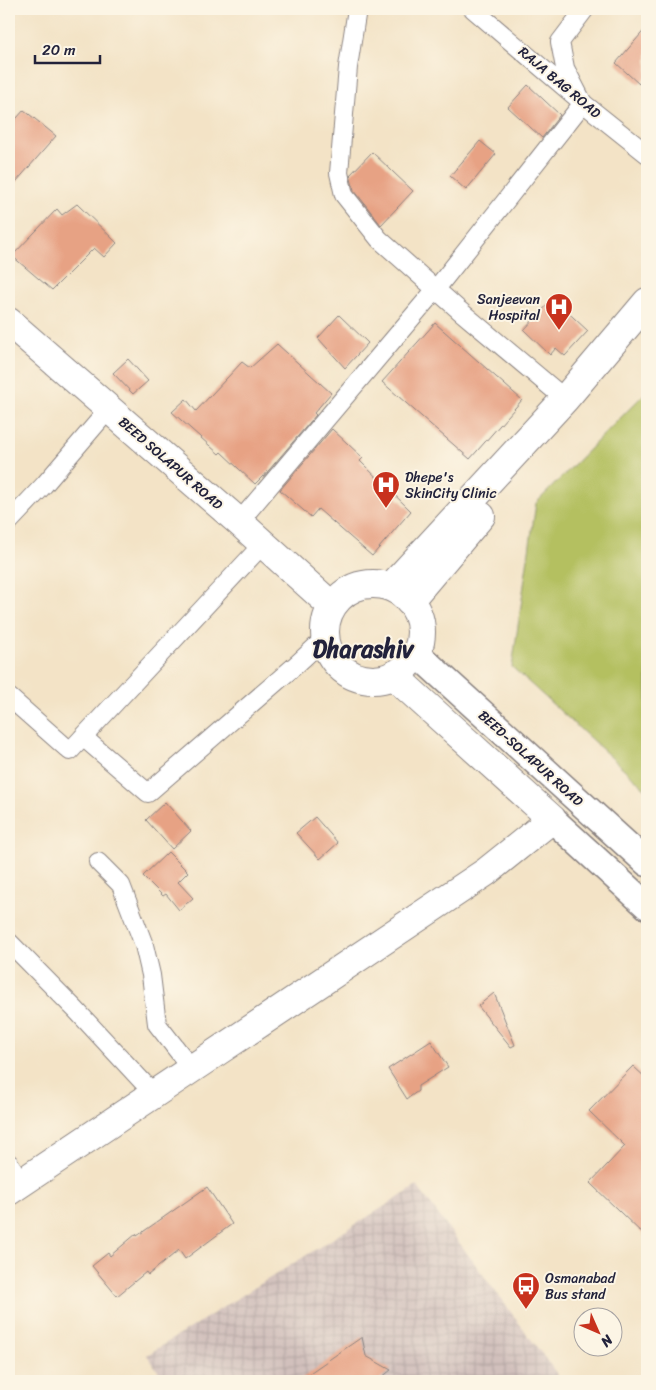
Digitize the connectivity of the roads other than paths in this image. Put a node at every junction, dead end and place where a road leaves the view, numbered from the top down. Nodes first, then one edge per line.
1 (357, 9) edge
2 (473, 9) edge
3 (585, 9) edge
4 (583, 103) junction
5 (647, 154) edge
6 (436, 289) junction
7 (647, 302) edge
8 (647, 317) edge
9 (9, 322) edge
10 (566, 400) junction
11 (109, 409) junction
12 (9, 522) edge
13 (239, 522) junction
14 (263, 544) junction
15 (400, 594) junction
16 (332, 606) junction
17 (325, 638) junction
18 (416, 653) junction
19 (393, 675) junction
20 (9, 697) edge
21 (83, 737) junction
22 (552, 819) junction
23 (98, 862) dead end
24 (647, 863) edge
25 (647, 906) edge
26 (9, 942) edge
27 (192, 1069) junction
28 (154, 1094) junction
29 (13, 1178) edge

1 - 6 street
2 - 4 street, RAJA BAG ROAD
3 - 4 street
4 - 5 street, RAJA BAG ROAD
4 - 6 street
6 - 10 street
6 - 13 street
7 - 10 main road
8 - 15 main road
9 - 11 main road, BEED SOLAPUR ROAD
10 - 15 main road
11 - 12 street
11 - 13 main road, BEED SOLAPUR ROAD
13 - 14 main road, BEED SOLAPUR ROAD
14 - 16 main road, BEED SOLAPUR ROAD
14 - 21 street
15 - 16 main road
15 - 18 main road
16 - 17 main road
17 - 19 main road
17 - 21 street
18 - 19 main road
18 - 24 main road, BEED-SOLAPUR ROAD
19 - 22 main road
20 - 21 street
22 - 25 main road
22 - 27 main road
23 - 27 street
26 - 28 street
27 - 28 main road
28 - 29 main road

